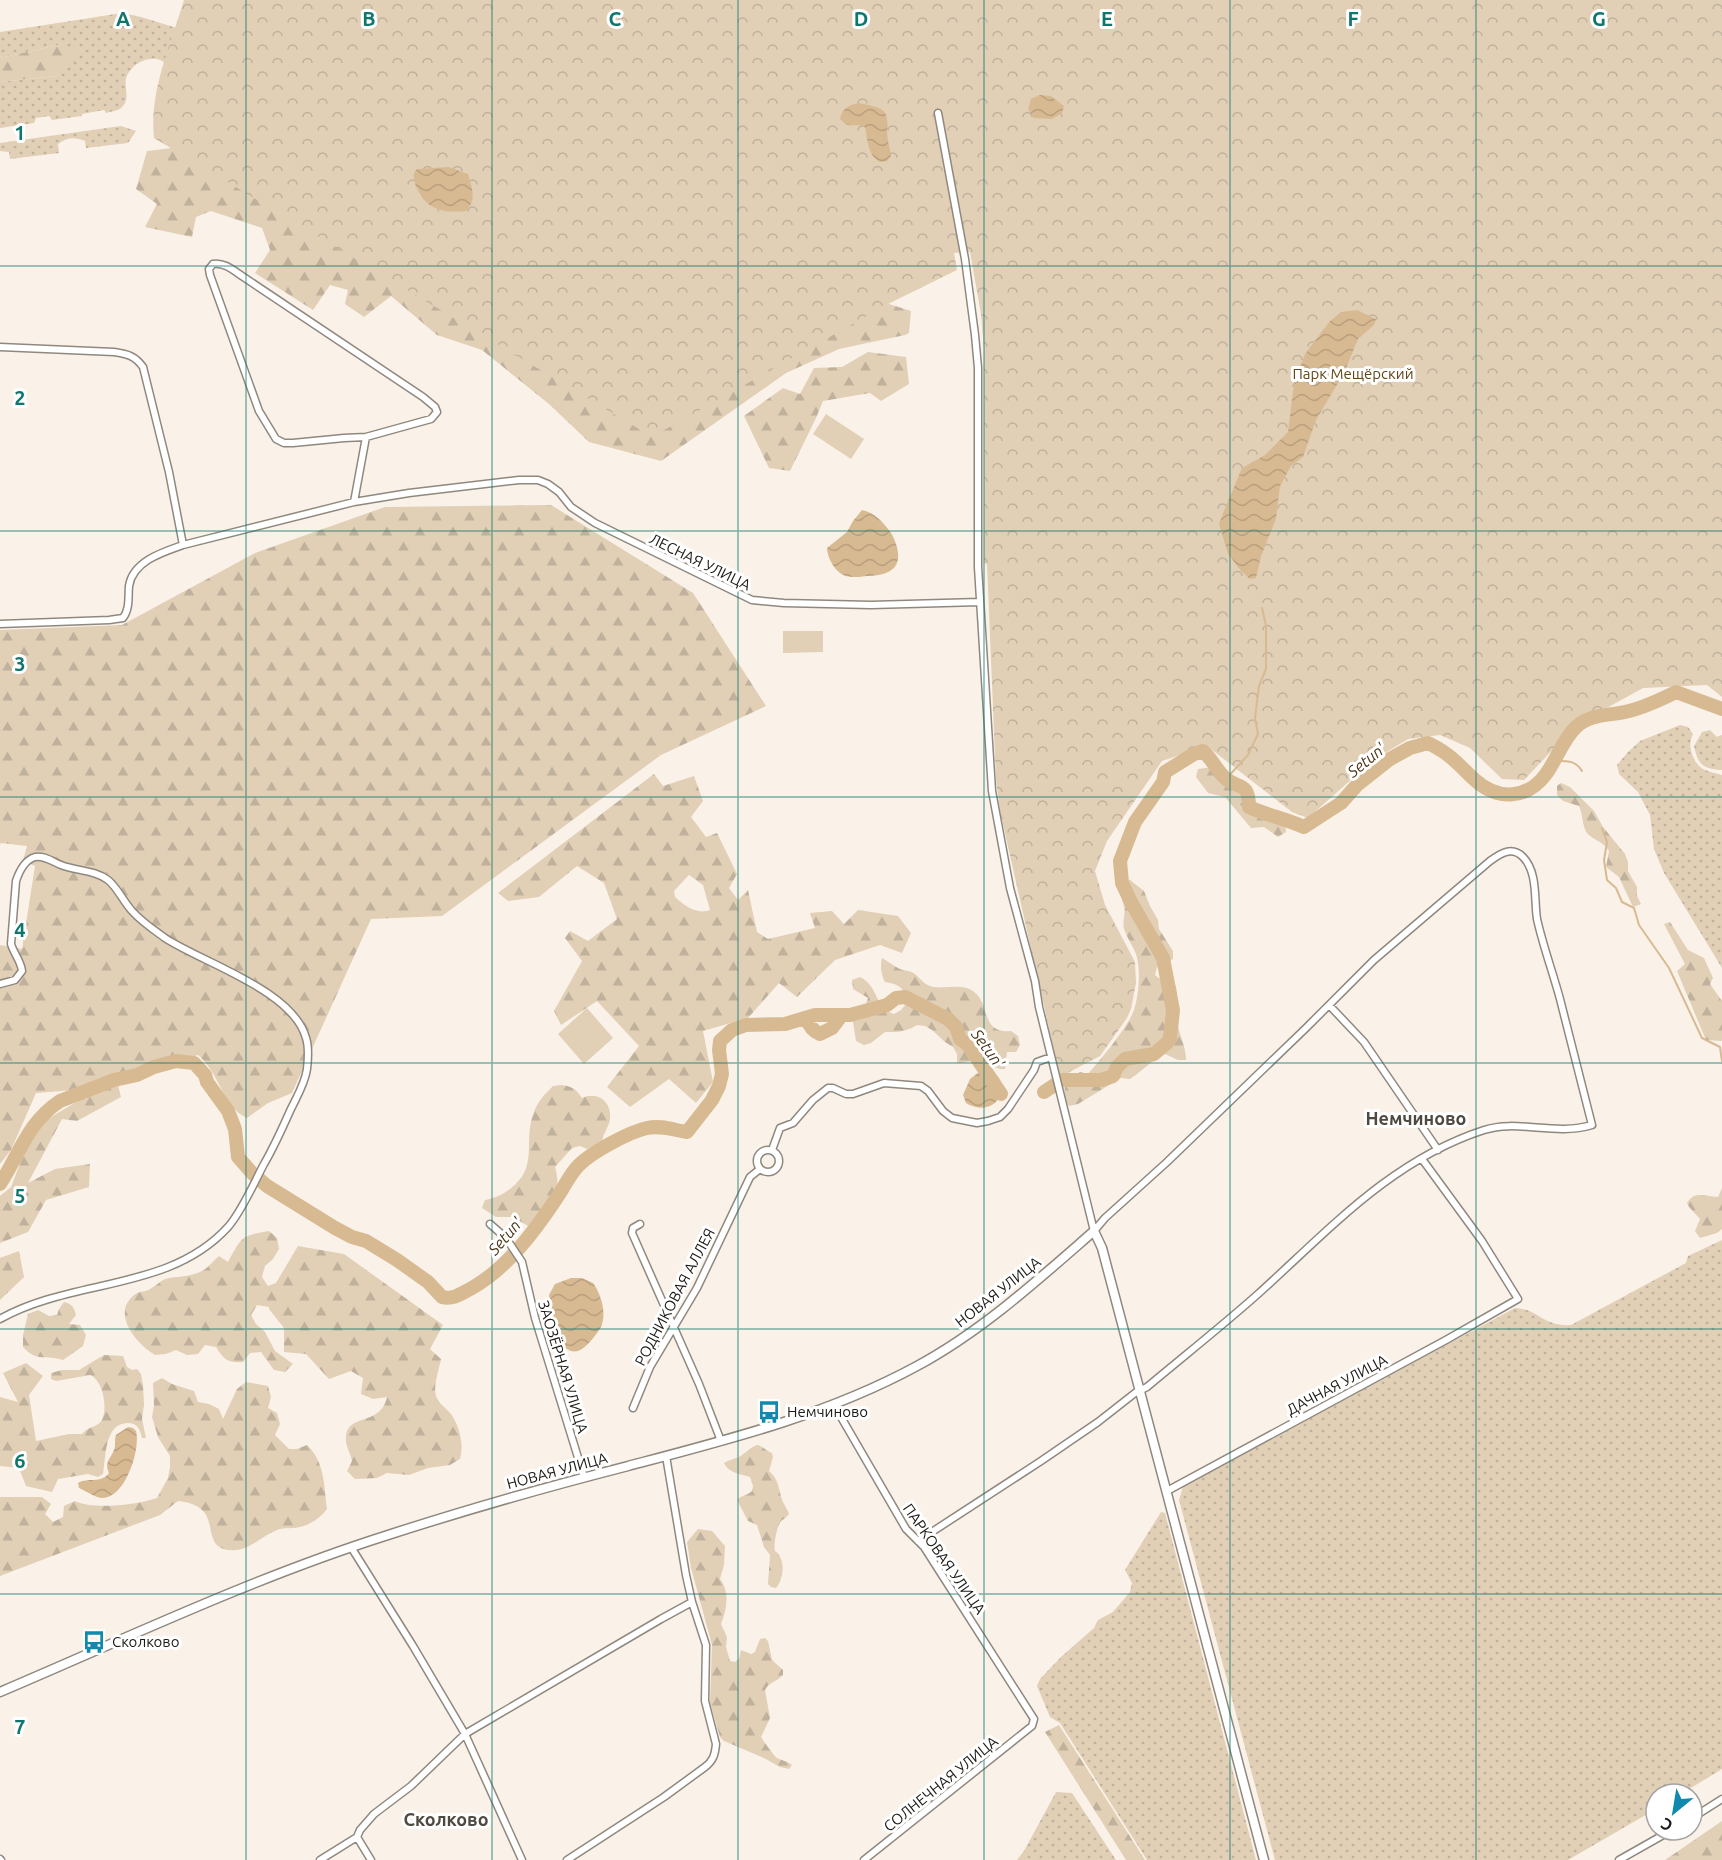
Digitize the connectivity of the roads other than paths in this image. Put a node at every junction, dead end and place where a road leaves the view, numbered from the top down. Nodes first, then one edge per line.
1 (938, 113) dead end
2 (0, 347) edge
3 (366, 438) junction
4 (354, 502) junction
5 (183, 545) junction
6 (980, 602) junction
7 (0, 624) edge
8 (0, 984) edge
9 (1329, 1005) junction
10 (1051, 1057) junction
11 (772, 1150) junction
12 (1437, 1150) junction
13 (1422, 1159) junction
14 (760, 1169) junction
15 (490, 1224) dead end
16 (640, 1224) dead end
17 (1094, 1230) junction
18 (0, 1319) edge
19 (674, 1326) junction
20 (1140, 1390) junction
21 (834, 1405) junction
22 (633, 1408) dead end
23 (721, 1442) junction
24 (666, 1456) junction
25 (584, 1477) junction
26 (1167, 1491) junction
27 (918, 1541) junction
28 (351, 1547) junction
29 (692, 1602) junction
30 (0, 1692) edge
31 (1032, 1726) joint
32 (465, 1734) junction
33 (1722, 1799) edge
34 (1704, 1810) edge
35 (357, 1837) junction
36 (1650, 1842) edge
37 (320, 1860) edge
38 (371, 1860) edge
39 (522, 1860) edge
40 (567, 1860) edge
41 (864, 1860) edge
42 (1264, 1860) edge
43 (1618, 1860) edge

1 - 6 street
2 - 5 street
3 - 3 street
3 - 4 street
4 - 5 street
4 - 6 street, ЛЕСНАЯ УЛИЦА
5 - 7 street
6 - 10 street
8 - 18 street
9 - 12 street
9 - 12 street
9 - 17 street
10 - 11 street, РОДНИКОВАЯ АЛЛЕЯ
10 - 17 street
11 - 14 street, РОДНИКОВАЯ АЛЛЕЯ
11 - 14 street, РОДНИКОВАЯ АЛЛЕЯ
12 - 13 street
13 - 20 street
13 - 26 street, ДАЧНАЯ УЛИЦА
14 - 19 street, РОДНИКОВАЯ АЛЛЕЯ
15 - 25 street, ЗАОЗЁРНАЯ УЛИЦА
16 - 19 street
17 - 20 street
17 - 21 street, НОВАЯ УЛИЦА
19 - 22 street, РОДНИКОВАЯ АЛЛЕЯ
19 - 23 street
20 - 26 street
20 - 27 street
21 - 23 street, НОВАЯ УЛИЦА
21 - 27 street, ПАРКОВАЯ УЛИЦА
23 - 24 street, НОВАЯ УЛИЦА
24 - 25 street, НОВАЯ УЛИЦА
24 - 29 street
25 - 28 street, НОВАЯ УЛИЦА
26 - 42 street
27 - 31 street, ПАРКОВАЯ УЛИЦА
28 - 30 street, НОВАЯ УЛИЦА
28 - 32 street
29 - 32 street
29 - 40 street
31 - 41 street, СОЛНЕЧНАЯ УЛИЦА
32 - 35 street
32 - 39 street
33 - 34 street
35 - 37 street
35 - 38 street
36 - 43 street

